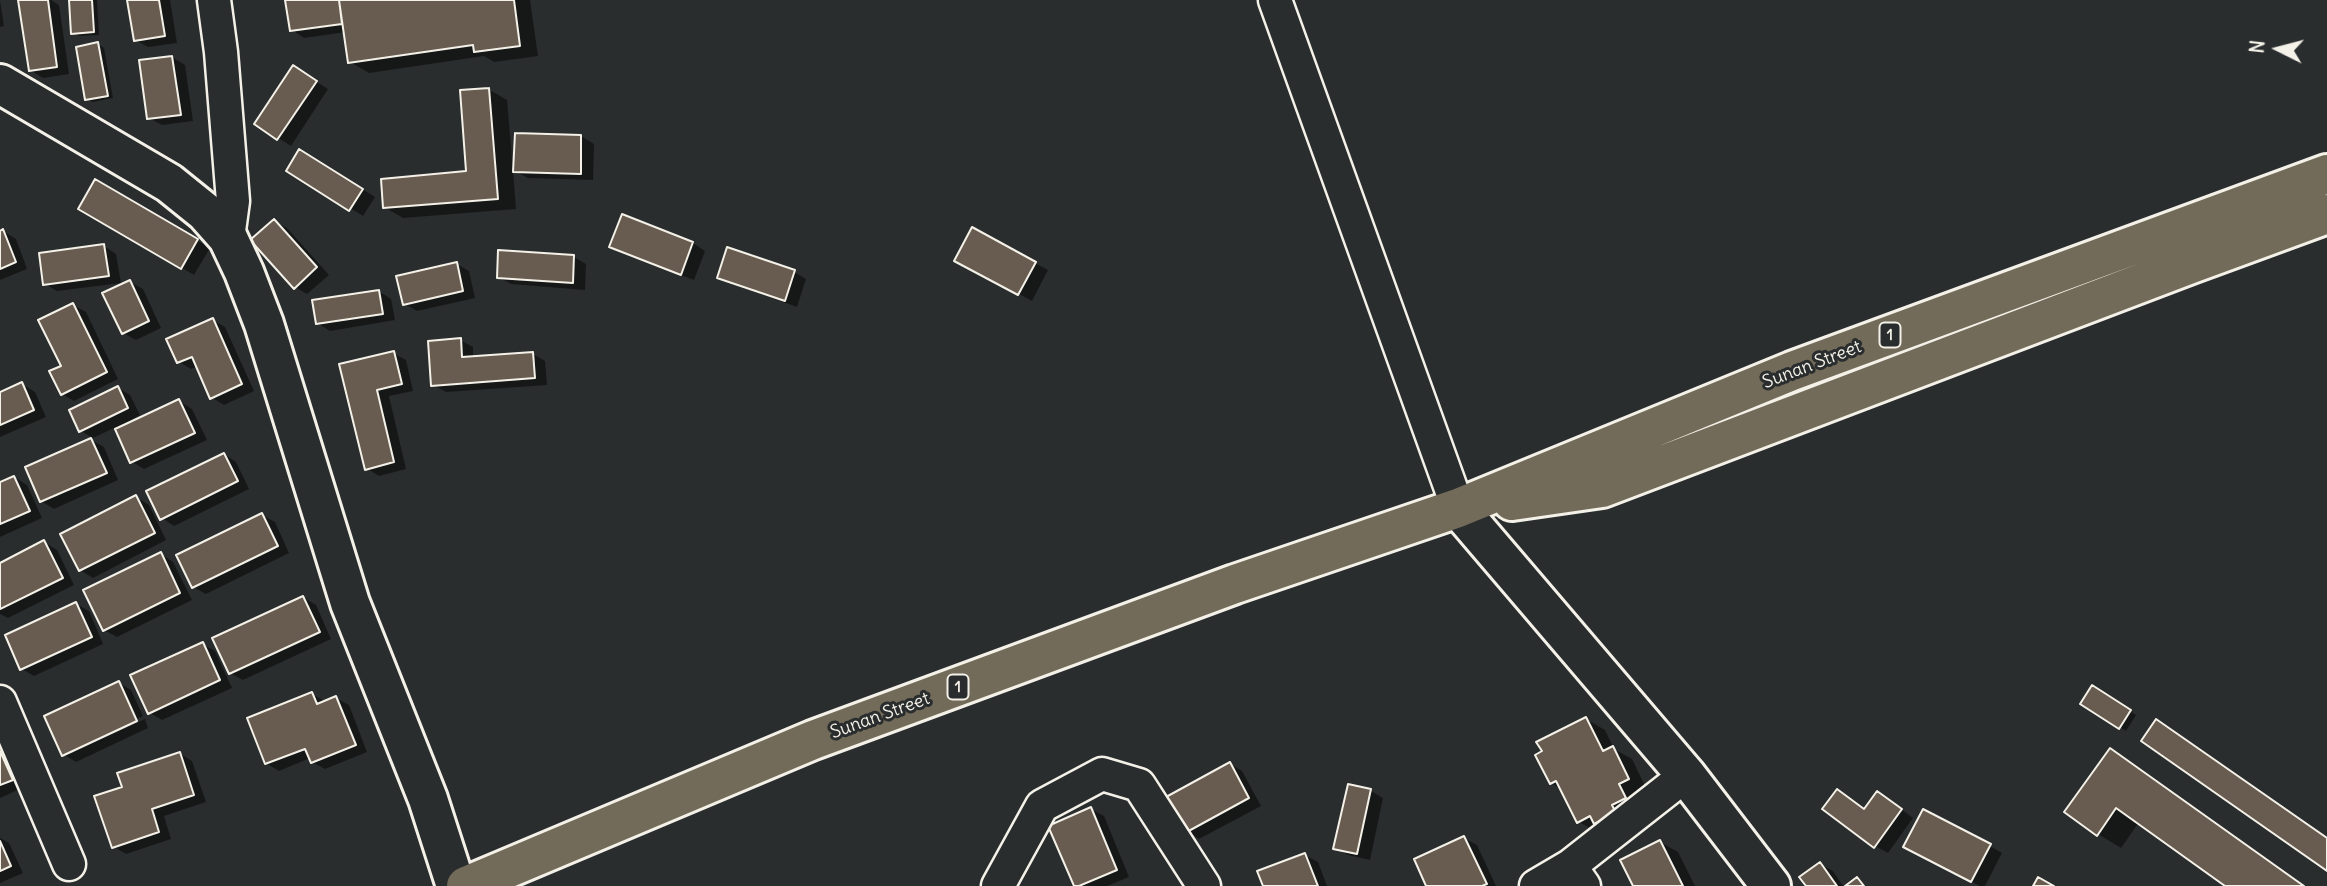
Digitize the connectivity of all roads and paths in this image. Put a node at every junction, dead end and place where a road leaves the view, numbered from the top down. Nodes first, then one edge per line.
1 (214, 0) edge
2 (1275, 0) edge
3 (0, 84) edge
4 (2327, 174) edge
5 (2327, 214) edge
6 (228, 238) junction
7 (1458, 508) junction
8 (0, 702) edge
9 (1686, 775) junction
10 (69, 864) dead end
11 (1577, 876) edge
12 (456, 886) edge
13 (466, 886) edge
14 (998, 886) edge
15 (1204, 886) edge
16 (1536, 886) edge
17 (1771, 886) edge

1 - 6 street
2 - 7 street
3 - 6 street
4 - 7 main road, Sunan Street / 1
5 - 7 main road, Sunan Street / 1
6 - 12 street
7 - 9 street
7 - 13 main road, Sunan Street / 1
8 - 10 street
9 - 11 street
9 - 17 street
11 - 16 street
14 - 15 street

